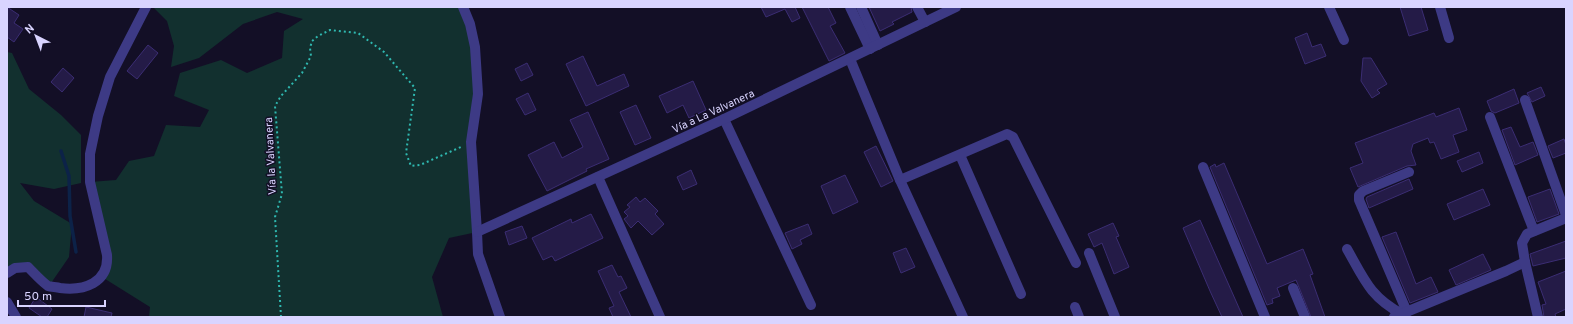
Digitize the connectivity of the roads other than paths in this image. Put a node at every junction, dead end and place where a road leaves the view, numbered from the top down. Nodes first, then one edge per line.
1 (146, 7) edge
2 (463, 7) edge
3 (850, 7) edge
4 (861, 7) edge
5 (917, 7) edge
6 (956, 7) edge
7 (1329, 7) edge
8 (1440, 7) edge
9 (925, 22) junction
10 (1449, 38) dead end
11 (1344, 40) dead end
12 (874, 47) junction
13 (850, 59) junction
14 (1525, 100) dead end
15 (1490, 117) dead end
16 (724, 119) junction
17 (960, 155) junction
18 (1203, 167) dead end
19 (1408, 172) dead end
20 (598, 177) junction
21 (900, 180) junction
22 (1566, 215) edge
23 (1566, 218) edge
24 (1534, 231) junction
25 (478, 232) junction
26 (1347, 249) dead end
27 (1090, 253) dead end
28 (1525, 262) junction
29 (1076, 263) dead end
30 (7, 273) edge
31 (1293, 288) dead end
32 (1021, 294) dead end
33 (7, 302) edge
34 (811, 305) dead end
35 (1075, 307) dead end
36 (1399, 313) edge
37 (16, 317) edge
38 (500, 317) edge
39 (660, 317) edge
40 (963, 317) edge
41 (1079, 317) edge
42 (1115, 317) edge
43 (1265, 317) edge
44 (1305, 317) edge
45 (1538, 317) edge

1 - 30 street
2 - 25 street
3 - 12 street
4 - 12 street
5 - 9 street
6 - 9 street, Vía a La Valvanera
7 - 11 street
8 - 10 street
9 - 12 street, Vía a La Valvanera
12 - 13 street, Vía a La Valvanera
13 - 16 street, Vía a La Valvanera
13 - 21 street
14 - 22 street
15 - 24 street
16 - 20 street, Vía a La Valvanera
16 - 34 street
17 - 21 street
17 - 29 street
17 - 32 street
18 - 43 street
19 - 36 street
20 - 25 street, Vía a La Valvanera
20 - 39 street
21 - 40 street
23 - 24 street
24 - 28 street
25 - 38 street
26 - 36 street
27 - 42 street
28 - 36 street
28 - 45 street
31 - 44 street
33 - 37 street
35 - 41 street

